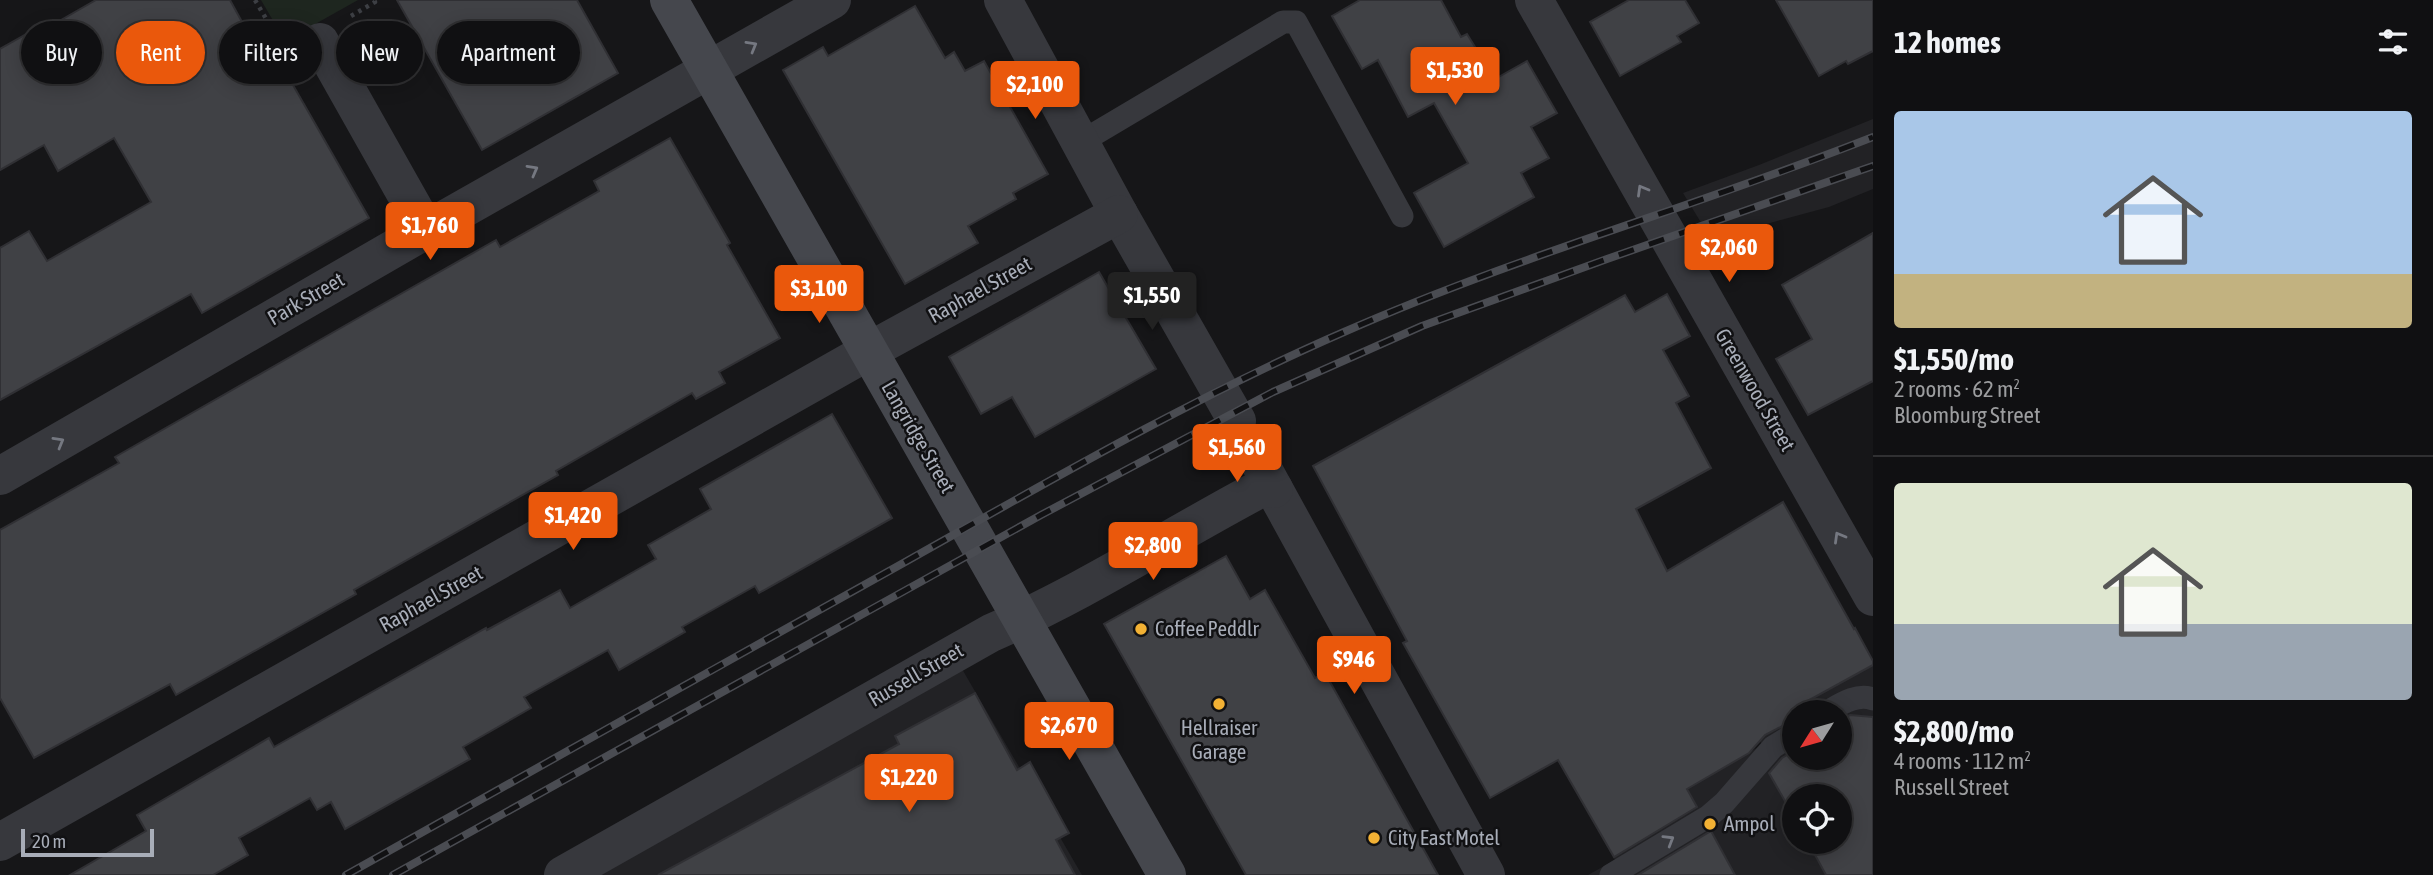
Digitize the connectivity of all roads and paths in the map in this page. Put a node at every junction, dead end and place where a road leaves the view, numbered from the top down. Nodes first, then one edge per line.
1 (669, 0) edge
2 (832, 0) edge
3 (1003, 0) edge
4 (1534, 0) edge
5 (322, 46) edge
6 (709, 71) junction
7 (1081, 142) junction
8 (1119, 214) junction
9 (1402, 216) dead end
10 (426, 230) junction
11 (869, 351) junction
12 (0, 476) edge
13 (1274, 489) junction
14 (1873, 597) edge
15 (1023, 619) junction
16 (1873, 699) edge
17 (1850, 700) edge
18 (1782, 741) edge
19 (0, 842) edge
20 (563, 875) edge
21 (1167, 875) edge
22 (1486, 875) edge
23 (1611, 875) edge

1 - 6 street, Langridge Street
6 -> 2 street, Park Street
3 - 7 street
14 -> 4 street, Greenwood Street
5 - 10 street
10 -> 6 street, Park Street
6 - 11 street, Langridge Street
7 - 8 street
7 - 9 lane
8 - 11 street, Raphael Street
8 - 13 street
12 -> 10 street, Park Street
11 - 15 street, Langridge Street
11 - 19 street, Raphael Street
13 - 15 street, Russell Street
13 - 22 street
15 - 20 street, Russell Street
15 - 21 street, Langridge Street
16 - 17 lane
23 -> 18 lane

